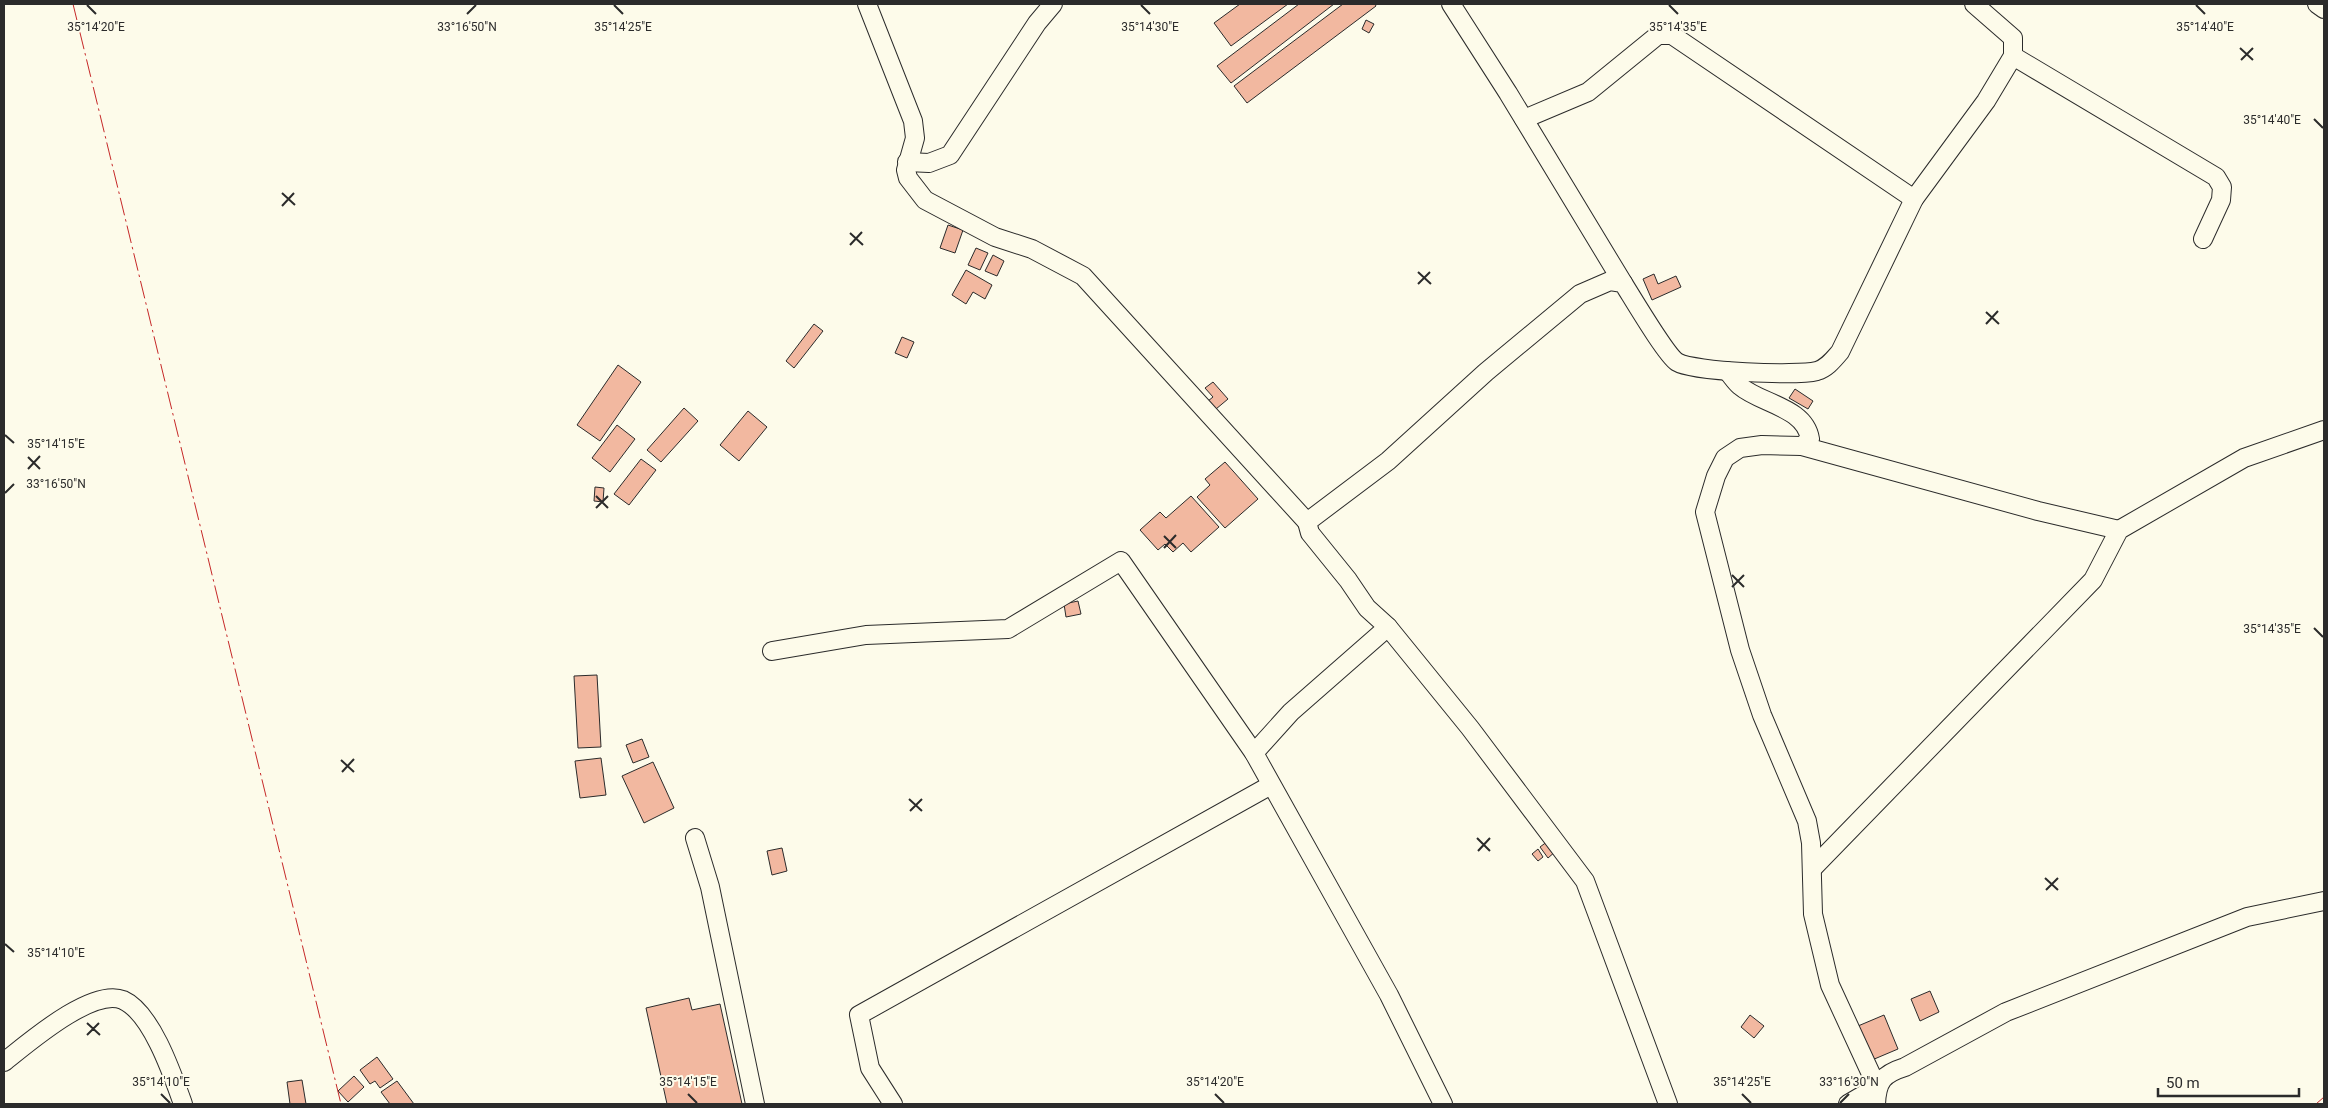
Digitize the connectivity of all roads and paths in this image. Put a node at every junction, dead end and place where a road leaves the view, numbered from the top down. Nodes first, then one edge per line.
1 (867, 4) edge
2 (1053, 4) edge
3 (1451, 4) edge
4 (1974, 4) edge
5 (2317, 4) edge
6 (2324, 9) edge
7 (2013, 56) junction
8 (1524, 119) junction
9 (907, 162) junction
10 (1914, 199) junction
11 (2203, 239) dead end
12 (1623, 283) junction
13 (1727, 370) junction
14 (2324, 430) edge
15 (1802, 446) junction
16 (1307, 522) junction
17 (2119, 530) junction
18 (1388, 627) junction
19 (772, 651) dead end
20 (1254, 753) junction
21 (1271, 785) junction
22 (695, 838) dead end
23 (1812, 869) junction
24 (2324, 901) edge
25 (4, 1062) edge
26 (1877, 1087) junction
27 (183, 1104) edge
28 (755, 1104) edge
29 (893, 1104) edge
30 (1442, 1104) edge
31 (1668, 1104) edge
32 (1848, 1104) edge
33 (1876, 1104) edge

1 - 9 street
2 - 9 street
3 - 8 street
4 - 7 street
5 - 6 street
7 - 10 street
7 - 11 street
8 - 10 street
8 - 12 street
9 - 16 street
10 - 13 street
12 - 13 street
12 - 16 street
13 - 15 street
14 - 17 street
15 - 17 street
15 - 23 street
16 - 18 street
17 - 23 street
18 - 20 street
18 - 31 street
19 - 20 street
20 - 21 street
21 - 29 street
21 - 30 street
22 - 28 street
23 - 26 street
24 - 26 street
25 - 27 street
26 - 32 street
26 - 33 street

